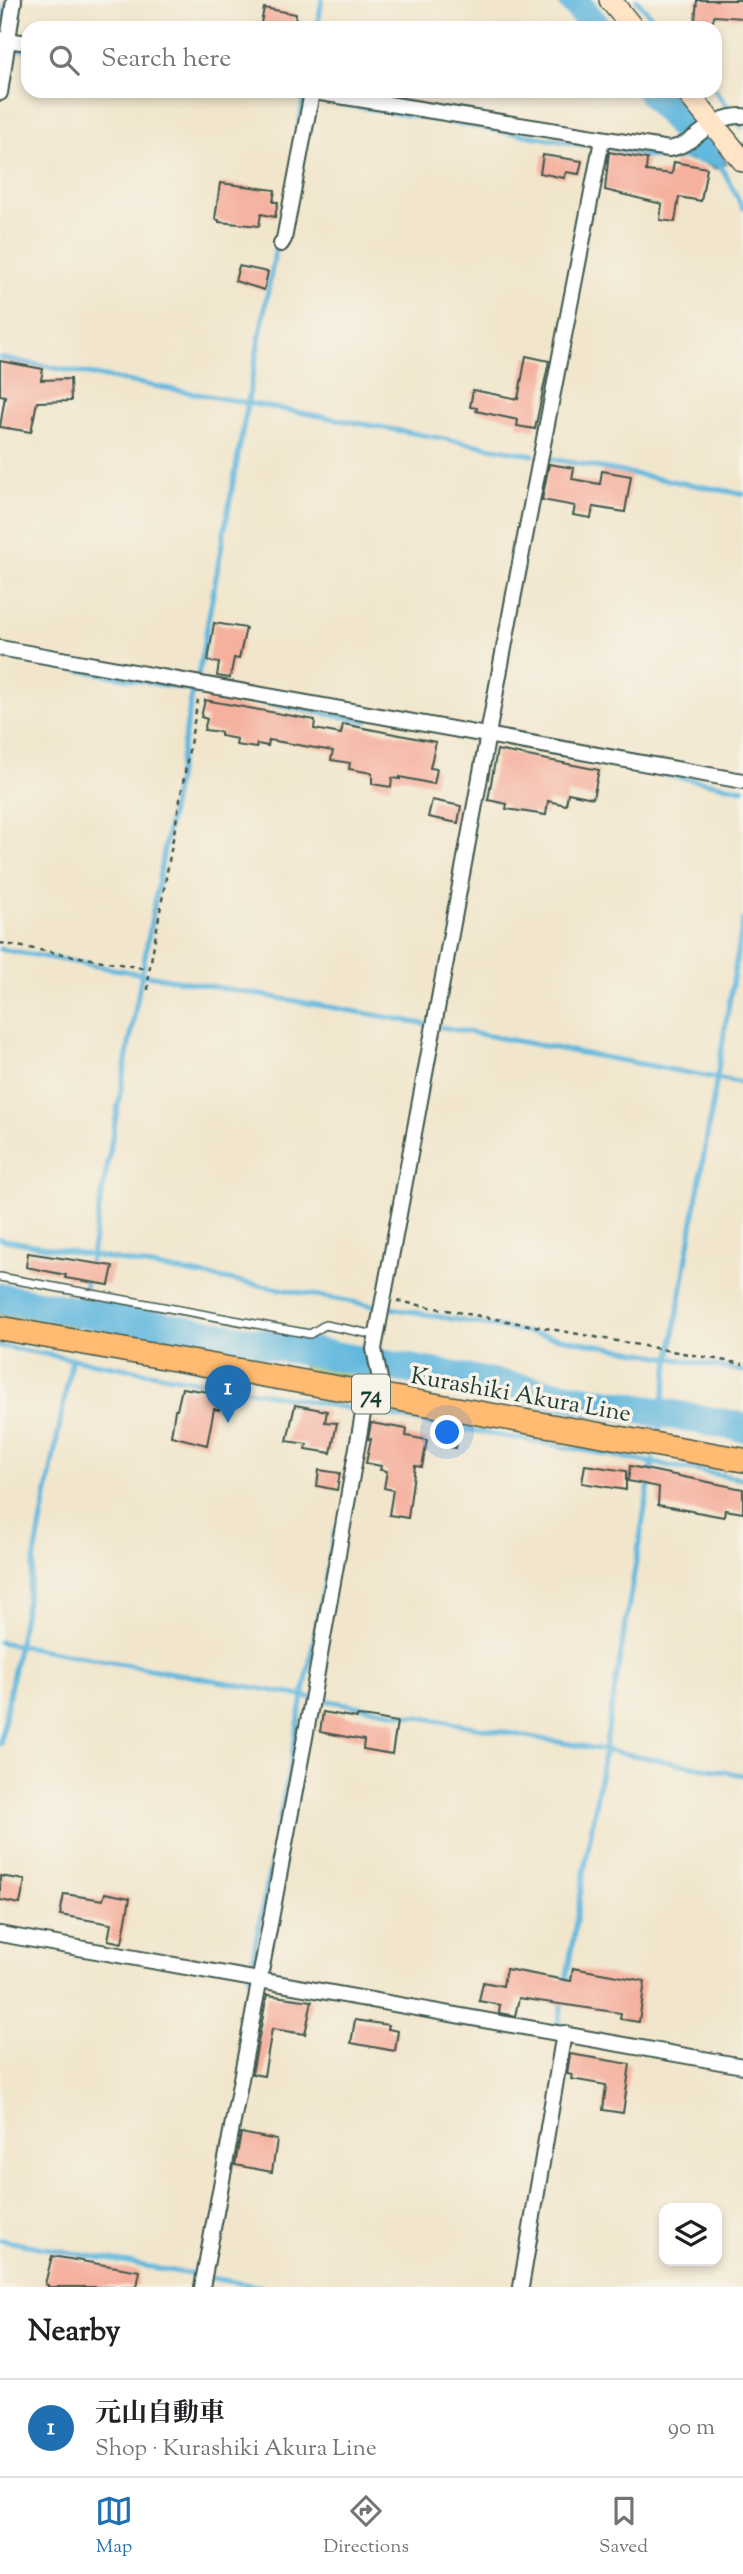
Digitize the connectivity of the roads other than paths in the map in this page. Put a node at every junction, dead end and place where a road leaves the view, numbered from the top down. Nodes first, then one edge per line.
1 (14, 0) edge
2 (610, 0) edge
3 (627, 21) edge
4 (5, 43) edge
5 (0, 93) edge
6 (309, 98) edge
7 (330, 98) edge
8 (696, 98) edge
9 (726, 120) edge
10 (602, 139) junction
11 (743, 161) edge
12 (281, 244) dead end
13 (0, 648) edge
14 (488, 735) junction
15 (743, 781) edge
16 (0, 1277) edge
17 (0, 1328) edge
18 (377, 1335) junction
19 (365, 1407) junction
20 (743, 1460) edge
21 (0, 1934) edge
22 (255, 1982) junction
23 (561, 2036) junction
24 (743, 2066) edge
25 (203, 2280) edge
26 (521, 2287) edge

1 - 4 street
2 - 3 street
4 - 5 street
6 - 12 street
7 - 10 street
8 - 9 street
9 - 10 street
9 - 11 street
10 - 14 street
13 - 14 street
14 - 15 street
14 - 18 street
16 - 18 lane
17 - 19 main road, Kurashiki Akura Line / 74
18 - 19 street
19 - 20 main road, Kurashiki Akura Line / 74
19 - 22 street
21 - 22 street
22 - 23 street
22 - 25 street
23 - 24 street
23 - 26 street

